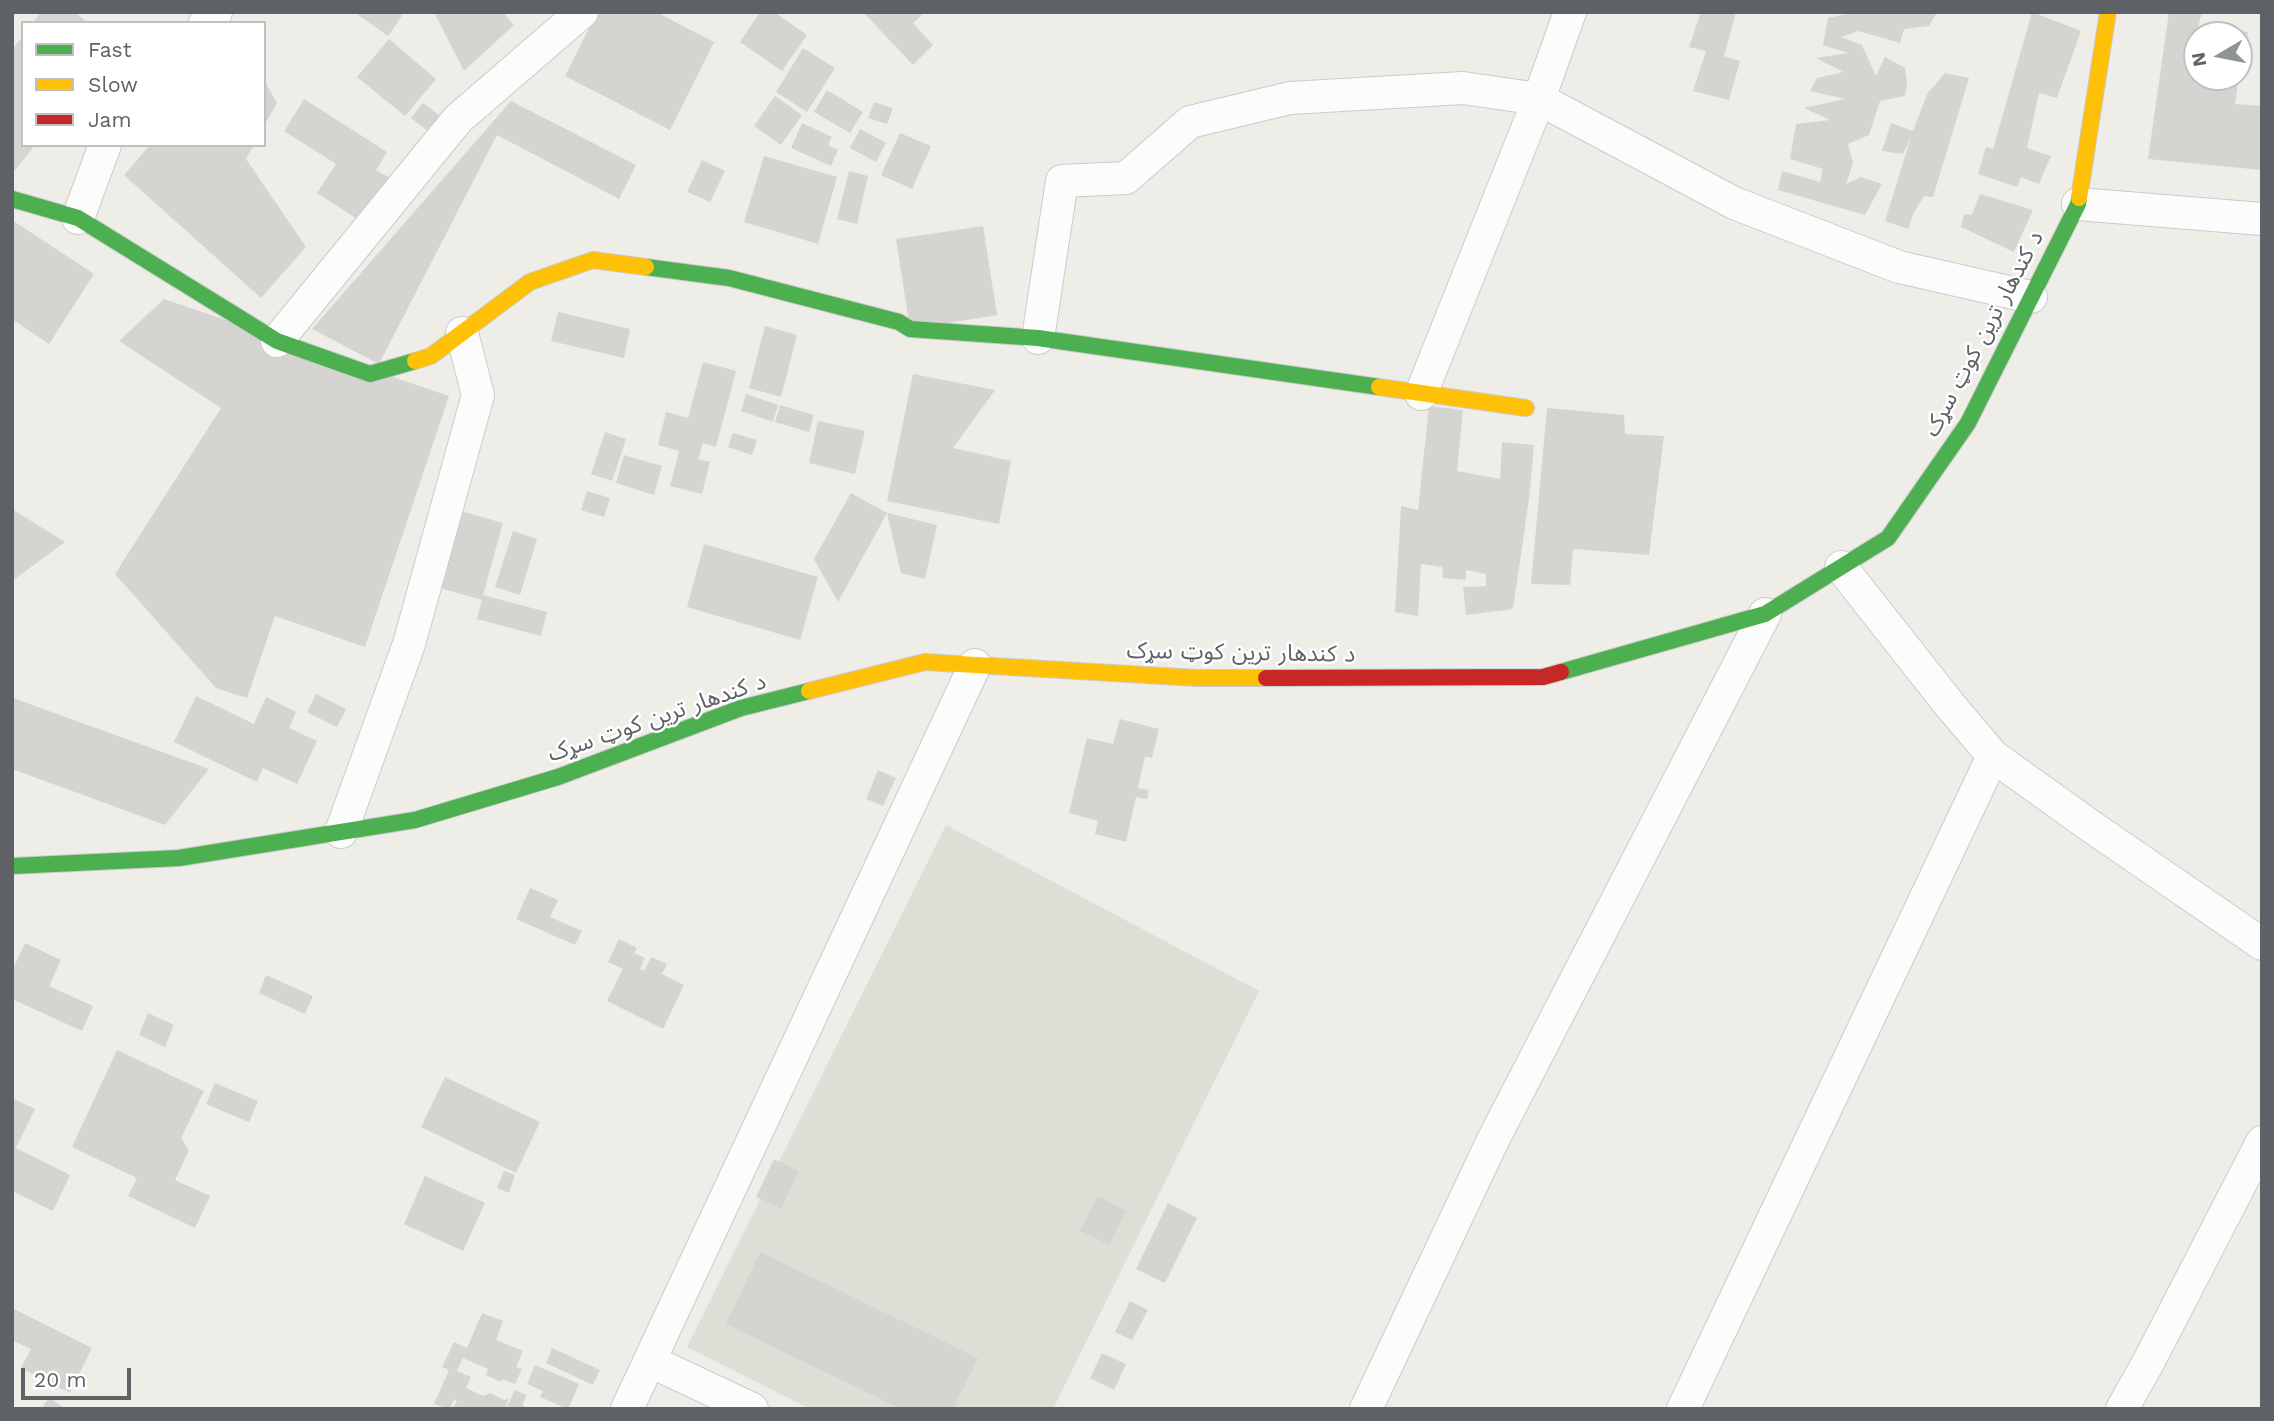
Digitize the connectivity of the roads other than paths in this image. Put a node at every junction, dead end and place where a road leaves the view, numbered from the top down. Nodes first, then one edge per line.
1 (582, 12) edge
2 (1570, 12) edge
3 (2108, 12) edge
4 (1539, 99) junction
5 (104, 147) edge
6 (12, 200) edge
7 (2078, 204) junction
8 (78, 218) junction
9 (2262, 219) edge
10 (2031, 297) junction
11 (462, 333) junction
12 (1038, 338) junction
13 (277, 341) junction
14 (1421, 394) junction
15 (1526, 408) dead end
16 (1841, 567) junction
17 (1765, 614) junction
18 (975, 665) junction
19 (1993, 756) junction
20 (341, 832) junction
21 (12, 866) edge
22 (2262, 944) edge
23 (2262, 1142) edge
24 (650, 1362) junction
25 (627, 1409) edge
26 (752, 1409) edge
27 (1366, 1409) edge
28 (1683, 1409) edge
29 (2122, 1409) edge

1 - 13 street
2 - 4 street
3 - 7 main road, د کندهار ترين کوټ سړک
4 - 10 street
4 - 12 street
4 - 14 street
5 - 8 street
6 - 8 main road
7 - 9 street
7 - 10 main road, د کندهار ترين کوټ سړک
8 - 13 main road
10 - 16 main road, د کندهار ترين کوټ سړک
11 - 12 main road
11 - 13 main road
11 - 20 street
12 - 14 main road
14 - 15 main road
16 - 17 main road, د کندهار ترين کوټ سړک
16 - 19 street
17 - 18 main road, د کندهار ترين کوټ سړک
17 - 27 street
18 - 20 main road, د کندهار ترين کوټ سړک
18 - 24 street
19 - 22 street
19 - 28 street
20 - 21 main road, د کندهار ترين کوټ سړک
23 - 29 street
24 - 25 street
24 - 26 street

